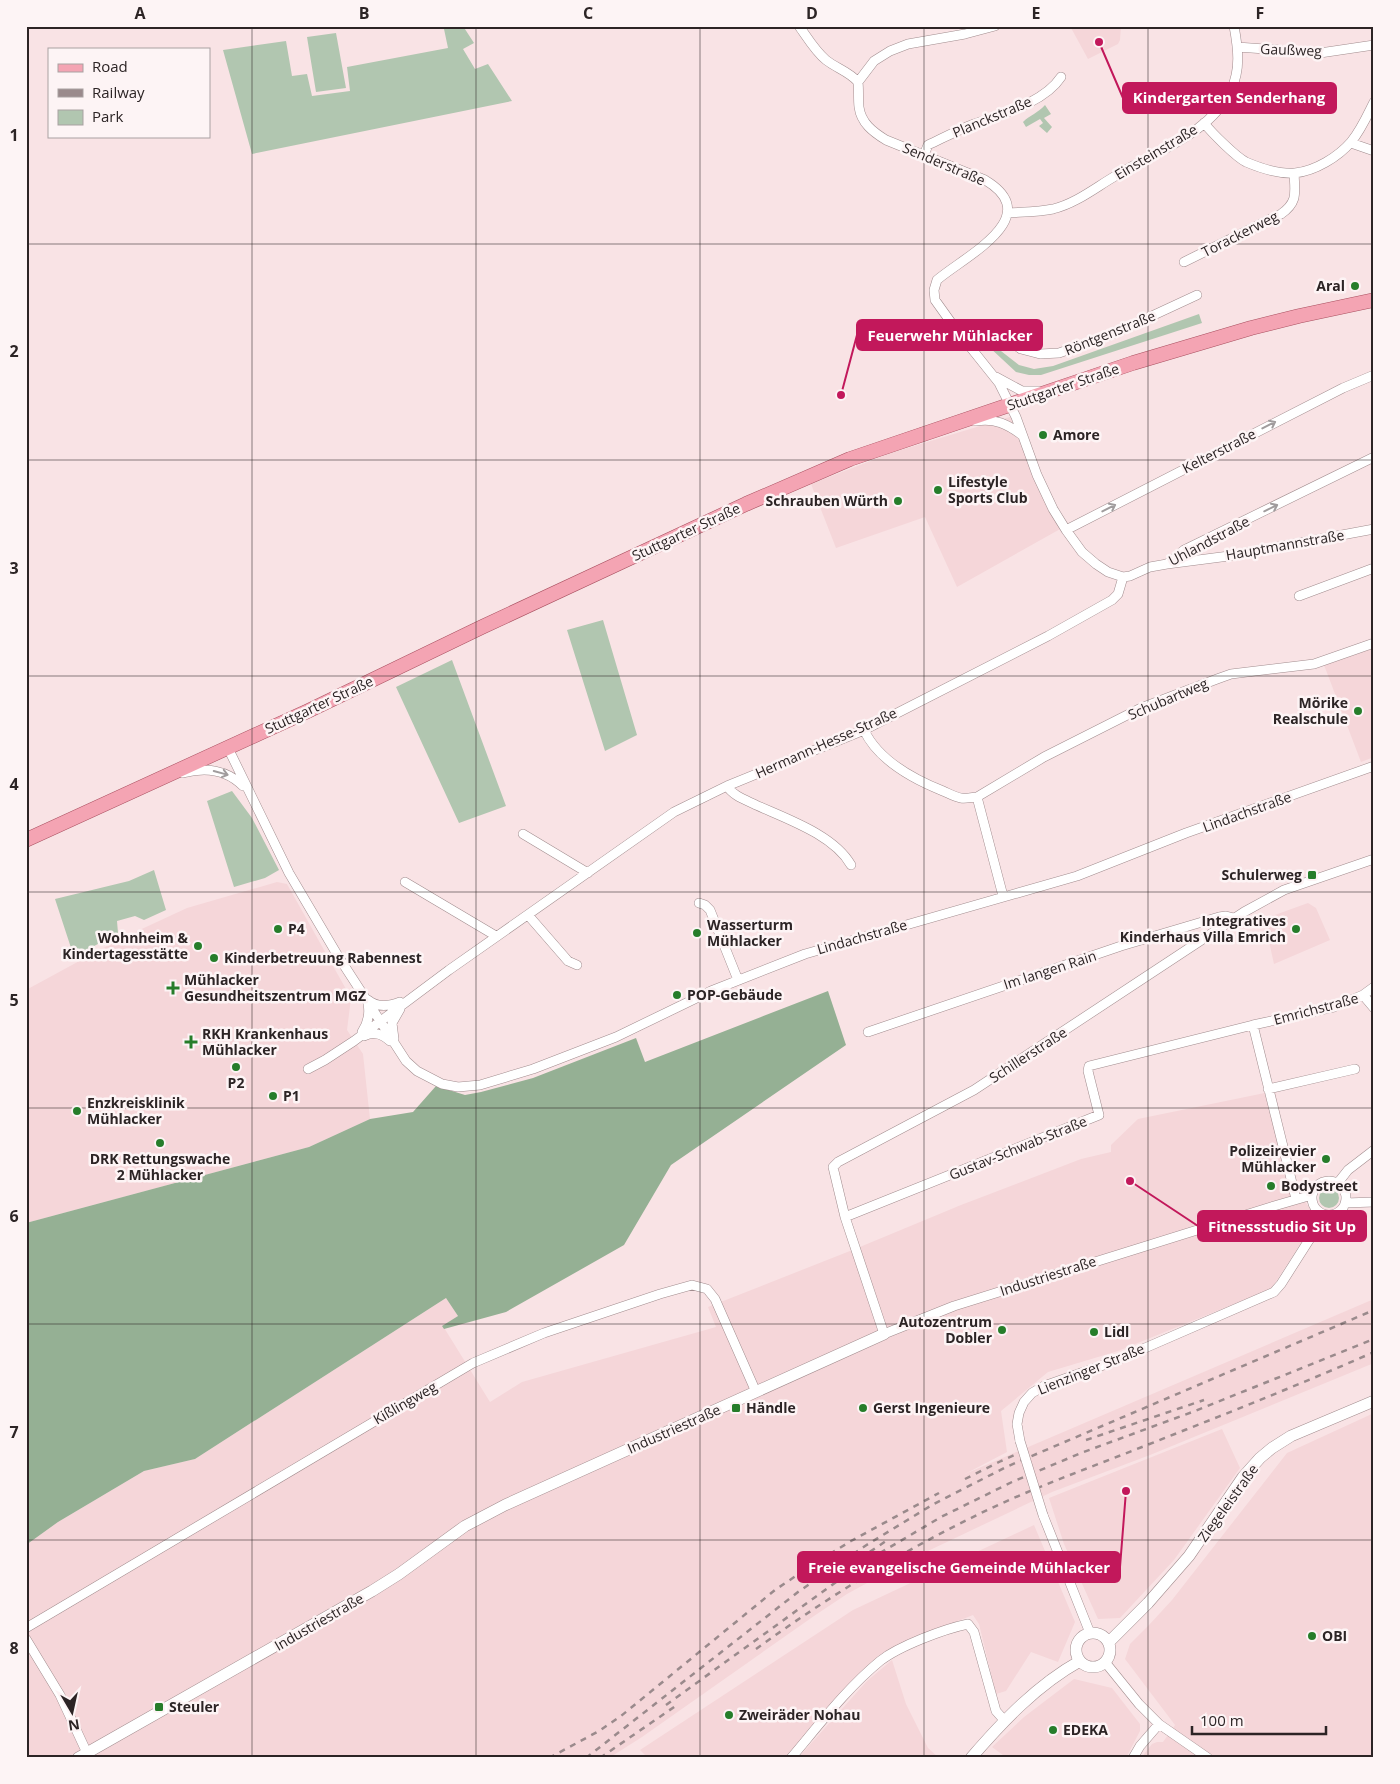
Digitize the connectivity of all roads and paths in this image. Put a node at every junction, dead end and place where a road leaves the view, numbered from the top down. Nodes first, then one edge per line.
1 (799, 26) edge
2 (995, 26) edge
3 (1234, 26) edge
4 (1374, 44) edge
5 (1237, 47) junction
6 (1061, 78) dead end
7 (858, 82) junction
8 (1374, 102) edge
9 (1204, 123) junction
10 (1351, 143) junction
11 (1374, 151) edge
12 (924, 155) junction
13 (1294, 173) junction
14 (1008, 213) junction
15 (1184, 262) dead end
16 (1197, 295) dead end
17 (1374, 300) edge
18 (968, 343) junction
19 (1374, 375) edge
20 (996, 377) junction
21 (1058, 388) junction
22 (1011, 404) junction
23 (953, 424) junction
24 (1022, 434) junction
25 (1374, 457) edge
26 (1066, 530) junction
27 (1373, 532) edge
28 (1167, 564) junction
29 (1374, 568) edge
30 (1123, 577) junction
31 (1299, 596) dead end
32 (1374, 643) edge
33 (864, 730) junction
34 (228, 748) junction
35 (1374, 766) edge
36 (157, 781) junction
37 (728, 786) junction
38 (248, 792) junction
39 (977, 796) junction
40 (523, 834) dead end
41 (26, 840) edge
42 (1374, 859) edge
43 (851, 865) dead end
44 (588, 873) junction
45 (405, 882) dead end
46 (1003, 896) junction
47 (699, 903) dead end
48 (528, 915) junction
49 (1234, 918) junction
50 (496, 936) junction
51 (577, 965) dead end
52 (738, 980) junction
53 (1374, 987) edge
54 (1363, 995) junction
55 (412, 997) junction
56 (366, 998) junction
57 (1374, 1008) edge
58 (380, 1020) junction
59 (1253, 1025) junction
60 (868, 1032) dead end
61 (354, 1041) junction
62 (398, 1048) junction
63 (308, 1069) dead end
64 (1355, 1069) dead end
65 (1268, 1089) junction
66 (1374, 1150) edge
67 (1337, 1184) junction
68 (1312, 1195) junction
69 (1296, 1200) junction
70 (1374, 1202) edge
71 (1346, 1203) junction
72 (1325, 1215) junction
73 (845, 1217) junction
74 (884, 1334) junction
75 (756, 1392) junction
76 (1374, 1401) edge
77 (26, 1628) edge
78 (1090, 1633) junction
79 (26, 1639) edge
80 (1109, 1642) junction
81 (1080, 1661) junction
82 (1105, 1662) junction
83 (1004, 1720) junction
84 (1159, 1724) junction
85 (82, 1755) edge
86 (791, 1758) edge
87 (971, 1758) edge
88 (1132, 1758) edge
89 (1208, 1758) edge

1 - 7 street
2 - 7 street
3 - 5 street, Einsteinstraße
4 - 5 street, Gaußweg
5 - 9 street, Einsteinstraße
6 - 12 street, Planckstraße
7 - 12 street, Senderstraße
8 - 10 street
9 - 13 street
9 - 14 street, Einsteinstraße
10 - 11 street
10 - 13 street
12 - 14 street, Senderstraße
13 - 15 street, Torackerweg
14 - 18 street
16 - 18 street, Röntgenstraße
17 - 21 main road, Stuttgarter Straße
18 - 20 street
26 -> 19 street, Kelterstraße
20 - 21 street
20 - 22 street
21 - 22 main road, Stuttgarter Straße
22 - 23 main road, Stuttgarter Straße
22 - 24 street
23 - 24 street
23 - 34 main road, Stuttgarter Straße
24 - 26 street
28 -> 25 street, Uhlandstraße
26 - 30 street
27 - 28 street, Hauptmannstraße
28 - 30 street, Uhlandstraße
29 - 31 street
30 - 33 street, Hermann-Hesse-Straße
32 - 39 street, Schubartweg
33 - 37 street, Hermann-Hesse-Straße
33 - 39 street
34 - 36 main road, Stuttgarter Straße
34 - 38 street
35 - 46 street, Lindachstraße
36 -> 38 street
36 - 41 main road, Stuttgarter Straße
37 - 43 street
37 - 44 street, Hermann-Hesse-Straße
38 - 56 street
39 - 46 street
40 - 44 street
42 - 49 street, Schillerstraße
44 - 48 street, Hermann-Hesse-Straße
45 - 50 street
46 - 52 street, Lindachstraße
47 - 52 street
48 - 50 street, Hermann-Hesse-Straße
48 - 51 street
49 - 60 street, Im langen Rain
49 - 73 street, Schillerstraße
50 - 55 street, Hermann-Hesse-Straße
52 - 62 street, Lindachstraße
53 - 54 street
54 - 57 street, Emrichstraße
54 - 59 street, Emrichstraße
55 - 56 street, Hermann-Hesse-Straße
55 - 58 street, Hermann-Hesse-Straße
55 - 62 street
56 - 58 street
56 - 61 street, Hermann-Hesse-Straße
58 - 61 street, Hermann-Hesse-Straße
58 - 62 street, Lindachstraße
59 - 65 street
59 - 73 street, Gustav-Schwab-Straße
61 - 62 street
61 - 63 street, Hermann-Hesse-Straße
64 - 65 street
65 - 69 street
66 - 67 street
67 - 68 street
67 - 71 street
68 - 69 street, Industriestraße
68 - 72 street
69 - 74 street, Industriestraße
70 - 71 street
71 - 72 street
72 - 78 street, Lienzinger Straße, bridge
73 - 74 street, Schillerstraße
74 - 75 street, Industriestraße
75 - 77 street, Kißlingweg
75 - 85 street, Industriestraße
76 - 80 street, Ziegeleistraße
78 - 80 street
78 - 81 street
79 - 85 street
80 - 82 street
81 - 82 street
81 - 83 street
82 - 84 street
83 - 86 street
83 - 87 street
84 - 88 street
84 - 89 street

